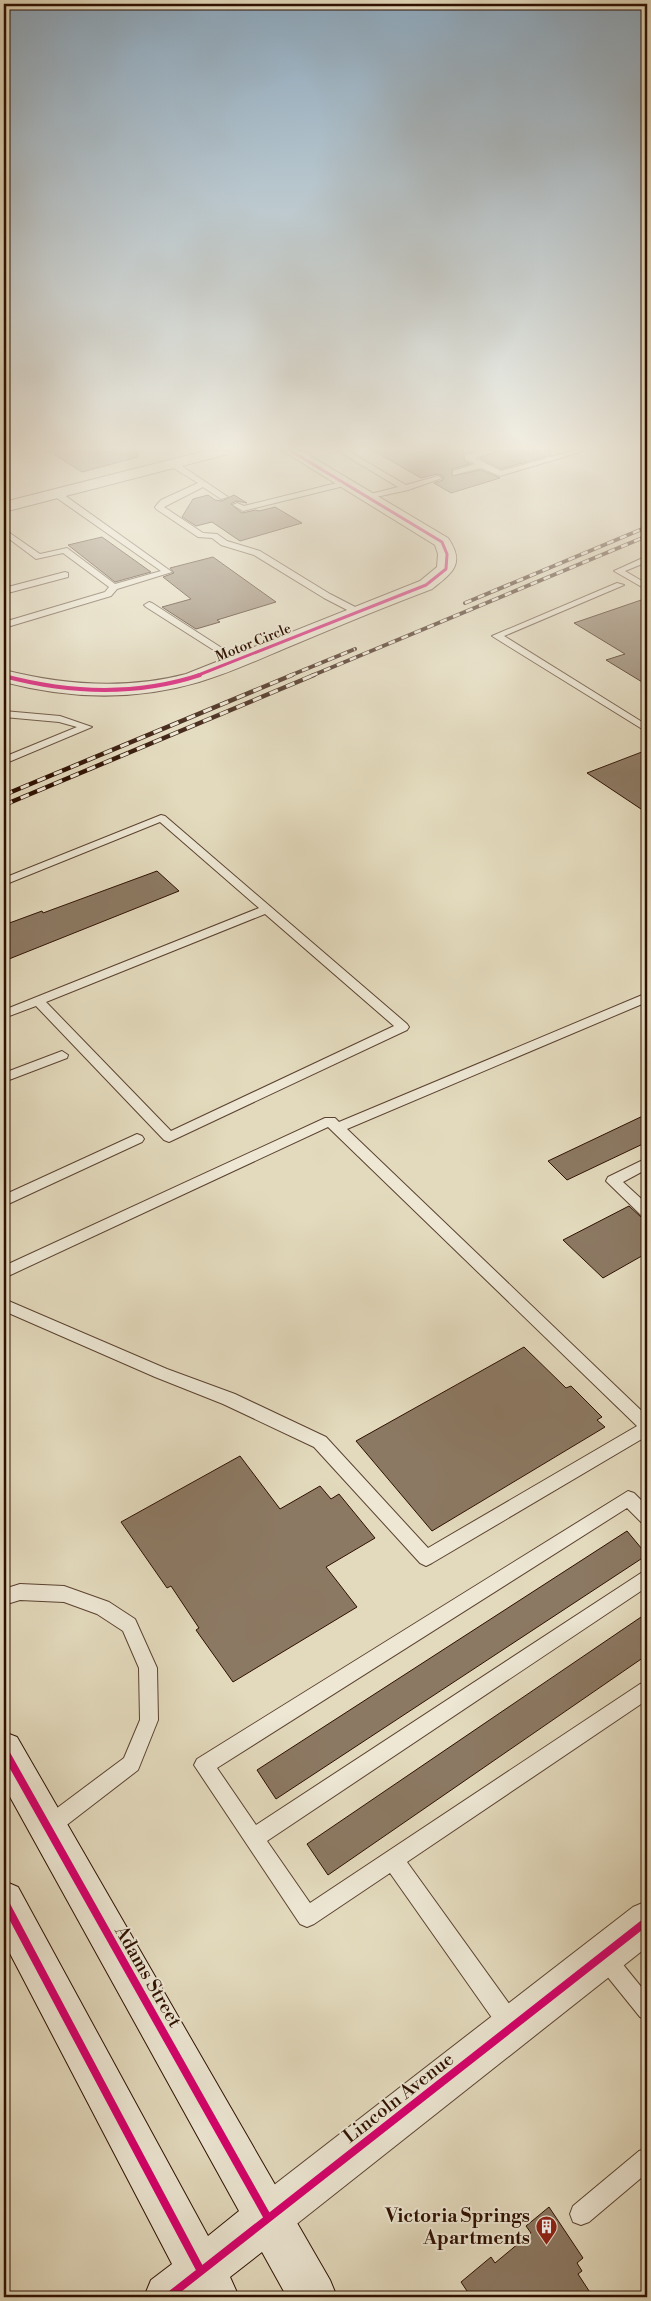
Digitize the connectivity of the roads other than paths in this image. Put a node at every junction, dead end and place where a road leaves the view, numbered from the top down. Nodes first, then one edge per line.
1 (75, 558) edge
2 (149, 558) edge
3 (266, 558) edge
4 (447, 558) edge
5 (647, 559) edge
6 (65, 575) dead end
7 (620, 585) dead end
8 (114, 587) junction
9 (647, 588) edge
10 (4, 591) edge
11 (149, 605) dead end
12 (358, 612) junction
13 (4, 625) edge
14 (237, 661) junction
15 (4, 676) edge
16 (4, 714) edge
17 (647, 729) edge
18 (4, 761) edge
19 (4, 882) edge
20 (267, 909) junction
21 (647, 997) edge
22 (37, 1000) junction
23 (4, 1014) edge
24 (62, 1055) dead end
25 (4, 1078) edge
26 (338, 1128) junction
27 (136, 1139) dead end
28 (647, 1163) edge
29 (4, 1201) edge
30 (647, 1212) edge
31 (4, 1272) edge
32 (4, 1305) edge
33 (647, 1427) edge
34 (647, 1517) edge
35 (647, 1578) edge
36 (4, 1597) edge
37 (647, 1690) edge
38 (4, 1750) edge
39 (47, 1828) junction
40 (254, 1838) junction
41 (394, 1860) junction
42 (4, 1901) edge
43 (645, 1927) edge
44 (603, 1955) junction
45 (647, 2010) edge
46 (512, 2027) junction
47 (647, 2159) edge
48 (581, 2214) dead end
49 (268, 2218) junction
50 (194, 2288) edge
51 (313, 2297) edge

1 - 8 lane
2 - 8 lane
3 - 12 lane
4 - 12 street, Motor Circle
5 - 9 lane
6 - 10 lane
7 - 17 lane
8 - 13 lane
11 - 14 lane
12 - 14 street, Motor Circle
14 - 15 street, Motor Circle
16 - 18 lane
19 - 20 lane
20 - 22 lane
20 - 22 lane
21 - 26 lane
22 - 23 lane
24 - 25 lane
26 - 31 lane
26 - 33 lane
27 - 29 lane
28 - 30 lane
32 - 33 lane
34 - 40 lane
35 - 40 lane
36 - 39 lane
37 - 41 lane
38 - 39 street, Adams Street
39 - 49 street, Adams Street
40 - 41 lane
41 - 46 lane
42 - 50 street
43 - 44 street, Lincoln Avenue
44 - 45 lane
44 - 46 street, Lincoln Avenue
46 - 49 street, Lincoln Avenue
47 - 48 lane
49 - 50 street, Lincoln Avenue
49 - 51 street, Adams Street

